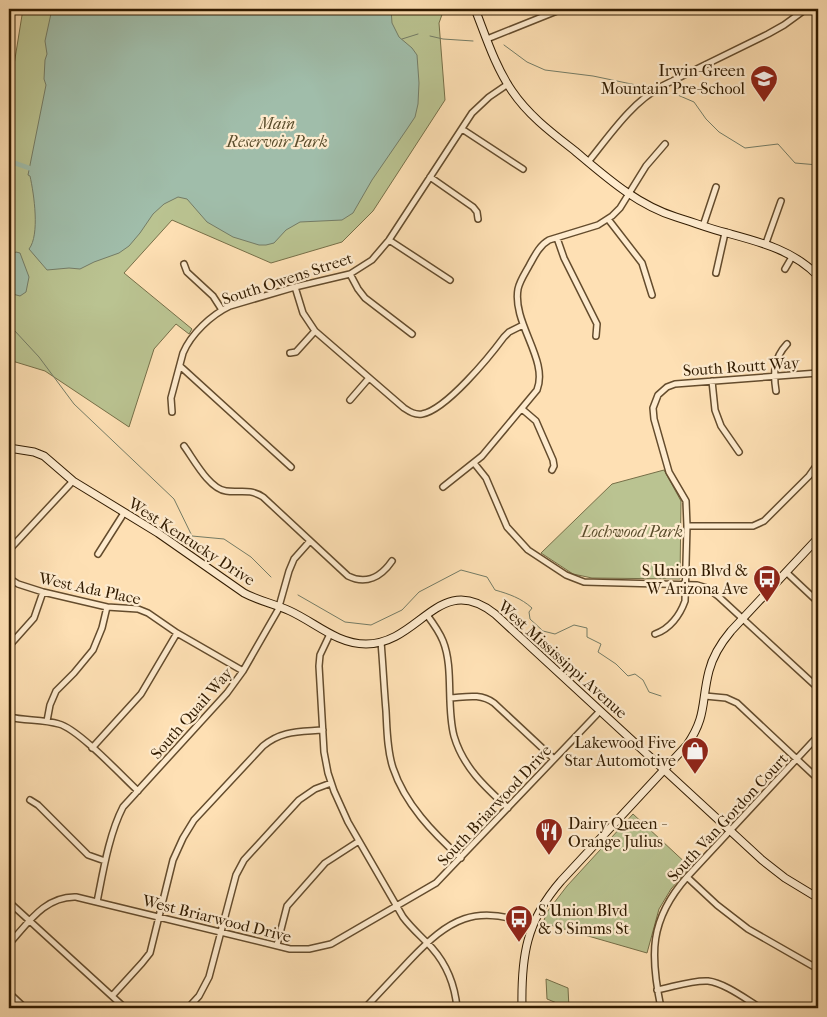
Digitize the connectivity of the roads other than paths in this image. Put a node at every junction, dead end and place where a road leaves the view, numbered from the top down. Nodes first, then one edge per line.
1 (475, 9) edge
2 (562, 9) edge
3 (806, 9) edge
4 (487, 39) junction
5 (508, 84) junction
6 (462, 129) junction
7 (665, 144) dead end
8 (588, 162) junction
9 (523, 170) dead end
10 (430, 177) junction
11 (716, 187) dead end
12 (630, 194) junction
13 (781, 201) dead end
14 (608, 218) junction
15 (478, 219) dead end
16 (703, 226) junction
17 (726, 233) junction
18 (557, 238) junction
19 (389, 240) junction
20 (766, 244) junction
21 (792, 256) junction
22 (184, 264) dead end
23 (818, 264) edge
24 (785, 269) dead end
25 (716, 273) dead end
26 (816, 273) edge
27 (350, 274) junction
28 (450, 280) dead end
29 (295, 287) junction
30 (652, 294) dead end
31 (222, 310) junction
32 (523, 325) junction
33 (315, 331) junction
34 (412, 334) dead end
35 (596, 336) dead end
36 (787, 344) dead end
37 (290, 353) dead end
38 (180, 366) junction
39 (818, 374) edge
40 (774, 377) junction
41 (369, 378) junction
42 (712, 381) junction
43 (776, 391) dead end
44 (350, 400) dead end
45 (522, 409) junction
46 (172, 412) dead end
47 (184, 446) dead end
48 (9, 448) edge
49 (739, 452) dead end
50 (818, 455) edge
51 (474, 463) junction
52 (290, 467) dead end
53 (552, 470) dead end
54 (73, 481) junction
55 (443, 487) dead end
56 (124, 513) junction
57 (687, 526) junction
58 (818, 538) edge
59 (310, 540) junction
60 (9, 550) edge
61 (98, 554) dead end
62 (392, 561) dead end
63 (786, 572) junction
64 (9, 578) edge
65 (686, 585) junction
66 (43, 592) junction
67 (818, 602) edge
68 (107, 607) junction
69 (279, 607) junction
70 (427, 615) junction
71 (743, 618) junction
72 (177, 633) junction
73 (330, 634) junction
74 (656, 634) dead end
75 (381, 642) junction
76 (9, 646) edge
77 (243, 671) junction
78 (818, 688) edge
79 (705, 696) junction
80 (450, 698) junction
81 (600, 711) junction
82 (9, 717) edge
83 (46, 721) junction
84 (323, 730) junction
85 (818, 736) edge
86 (92, 748) junction
87 (554, 759) junction
88 (797, 759) junction
89 (665, 771) junction
90 (818, 779) edge
91 (331, 783) junction
92 (138, 791) junction
93 (30, 800) dead end
94 (508, 808) junction
95 (730, 831) junction
96 (359, 841) junction
97 (461, 858) junction
98 (105, 861) junction
99 (687, 877) junction
100 (818, 898) edge
101 (9, 902) edge
102 (96, 902) junction
103 (397, 906) junction
104 (160, 916) junction
105 (30, 921) junction
106 (532, 925) junction
107 (222, 932) junction
108 (427, 943) junction
109 (9, 944) edge
110 (277, 945) junction
111 (818, 969) edge
112 (657, 990) junction
113 (9, 993) edge
114 (112, 996) junction
115 (25, 1008) edge
116 (124, 1008) edge
117 (188, 1008) edge
118 (366, 1008) edge
119 (457, 1008) edge
120 (522, 1008) edge
121 (661, 1008) edge
122 (761, 1008) edge

1 - 4 street
2 - 4 street
3 - 8 street
4 - 5 street
5 - 6 street, South Owens Street
5 - 8 street
6 - 9 street
6 - 10 street, South Owens Street
7 - 12 street
8 - 12 street
10 - 15 street
10 - 19 street, South Owens Street
11 - 16 street
12 - 14 street
12 - 16 street
13 - 20 street
14 - 18 street
14 - 30 street
16 - 17 street
17 - 20 street
17 - 25 street
18 - 32 street
18 - 35 street
19 - 27 street, South Owens Street
19 - 28 street
20 - 21 street
21 - 24 street
21 - 26 street
22 - 31 street
23 - 26 street
27 - 29 street, South Owens Street
27 - 34 street
29 - 31 street, South Owens Street
29 - 33 street
31 - 38 street, South Owens Street
32 - 41 street
32 - 45 street
33 - 37 street
33 - 41 street
36 - 40 street
38 - 46 street, South Owens Street
38 - 52 street
39 - 40 street, South Routt Way
40 - 42 street, South Routt Way
40 - 43 street
41 - 44 street
42 - 49 street
42 - 57 street, South Routt Way
45 - 51 street
45 - 53 street
47 - 59 street
48 - 54 street, West Kentucky Drive
50 - 57 street
51 - 55 street
51 - 65 street
54 - 56 street, West Kentucky Drive
54 - 60 street
56 - 61 street
56 - 69 street, West Kentucky Drive
57 - 65 street, South Routt Way
58 - 63 street
59 - 62 street
59 - 69 street, South Quail Way
63 - 67 street
63 - 71 street
64 - 66 street, West Ada Place
65 - 71 street
65 - 74 street, South Routt Way
66 - 68 street, West Ada Place
66 - 76 street
68 - 72 street, West Ada Place
68 - 83 street
69 - 73 street, West Kentucky Drive
69 - 77 street, South Quail Way
70 - 75 street
70 - 80 street
70 - 81 street, West Mississippi Avenue
71 - 78 street
71 - 79 street
72 - 77 street, West Ada Place
72 - 86 street
73 - 75 street, West Kentucky Drive
73 - 84 street
75 - 97 street
77 - 92 street, South Quail Way
79 - 88 street
79 - 89 street
80 - 87 street
80 - 94 street
81 - 87 street, South Briarwood Drive
81 - 89 street, West Mississippi Avenue
82 - 83 street
83 - 86 street
84 - 91 street
84 - 104 street
85 - 88 street, South Van Gordon Court
86 - 92 street
87 - 94 street, South Briarwood Drive
88 - 90 street
88 - 95 street, South Van Gordon Court
89 - 95 street, West Mississippi Avenue
89 - 106 street
91 - 96 street
91 - 107 street
92 - 98 street, South Quail Way
93 - 98 street
94 - 97 street, South Briarwood Drive
95 - 99 street, South Van Gordon Court
95 - 100 street, West Mississippi Avenue
96 - 103 street
96 - 110 street
97 - 103 street, South Briarwood Drive
98 - 102 street, South Quail Way
99 - 111 street
99 - 112 street, South Van Gordon Court
101 - 105 street
102 - 104 street, West Briarwood Drive
102 - 105 street, West Briarwood Drive
103 - 108 street
103 - 110 street, West Briarwood Drive
104 - 107 street, West Briarwood Drive
104 - 114 street
105 - 109 street
105 - 114 street
106 - 108 street
106 - 120 street
107 - 110 street, West Briarwood Drive
107 - 117 street
108 - 118 street
108 - 119 street
112 - 121 street, South Van Gordon Court
112 - 122 street
113 - 115 street
114 - 116 street

